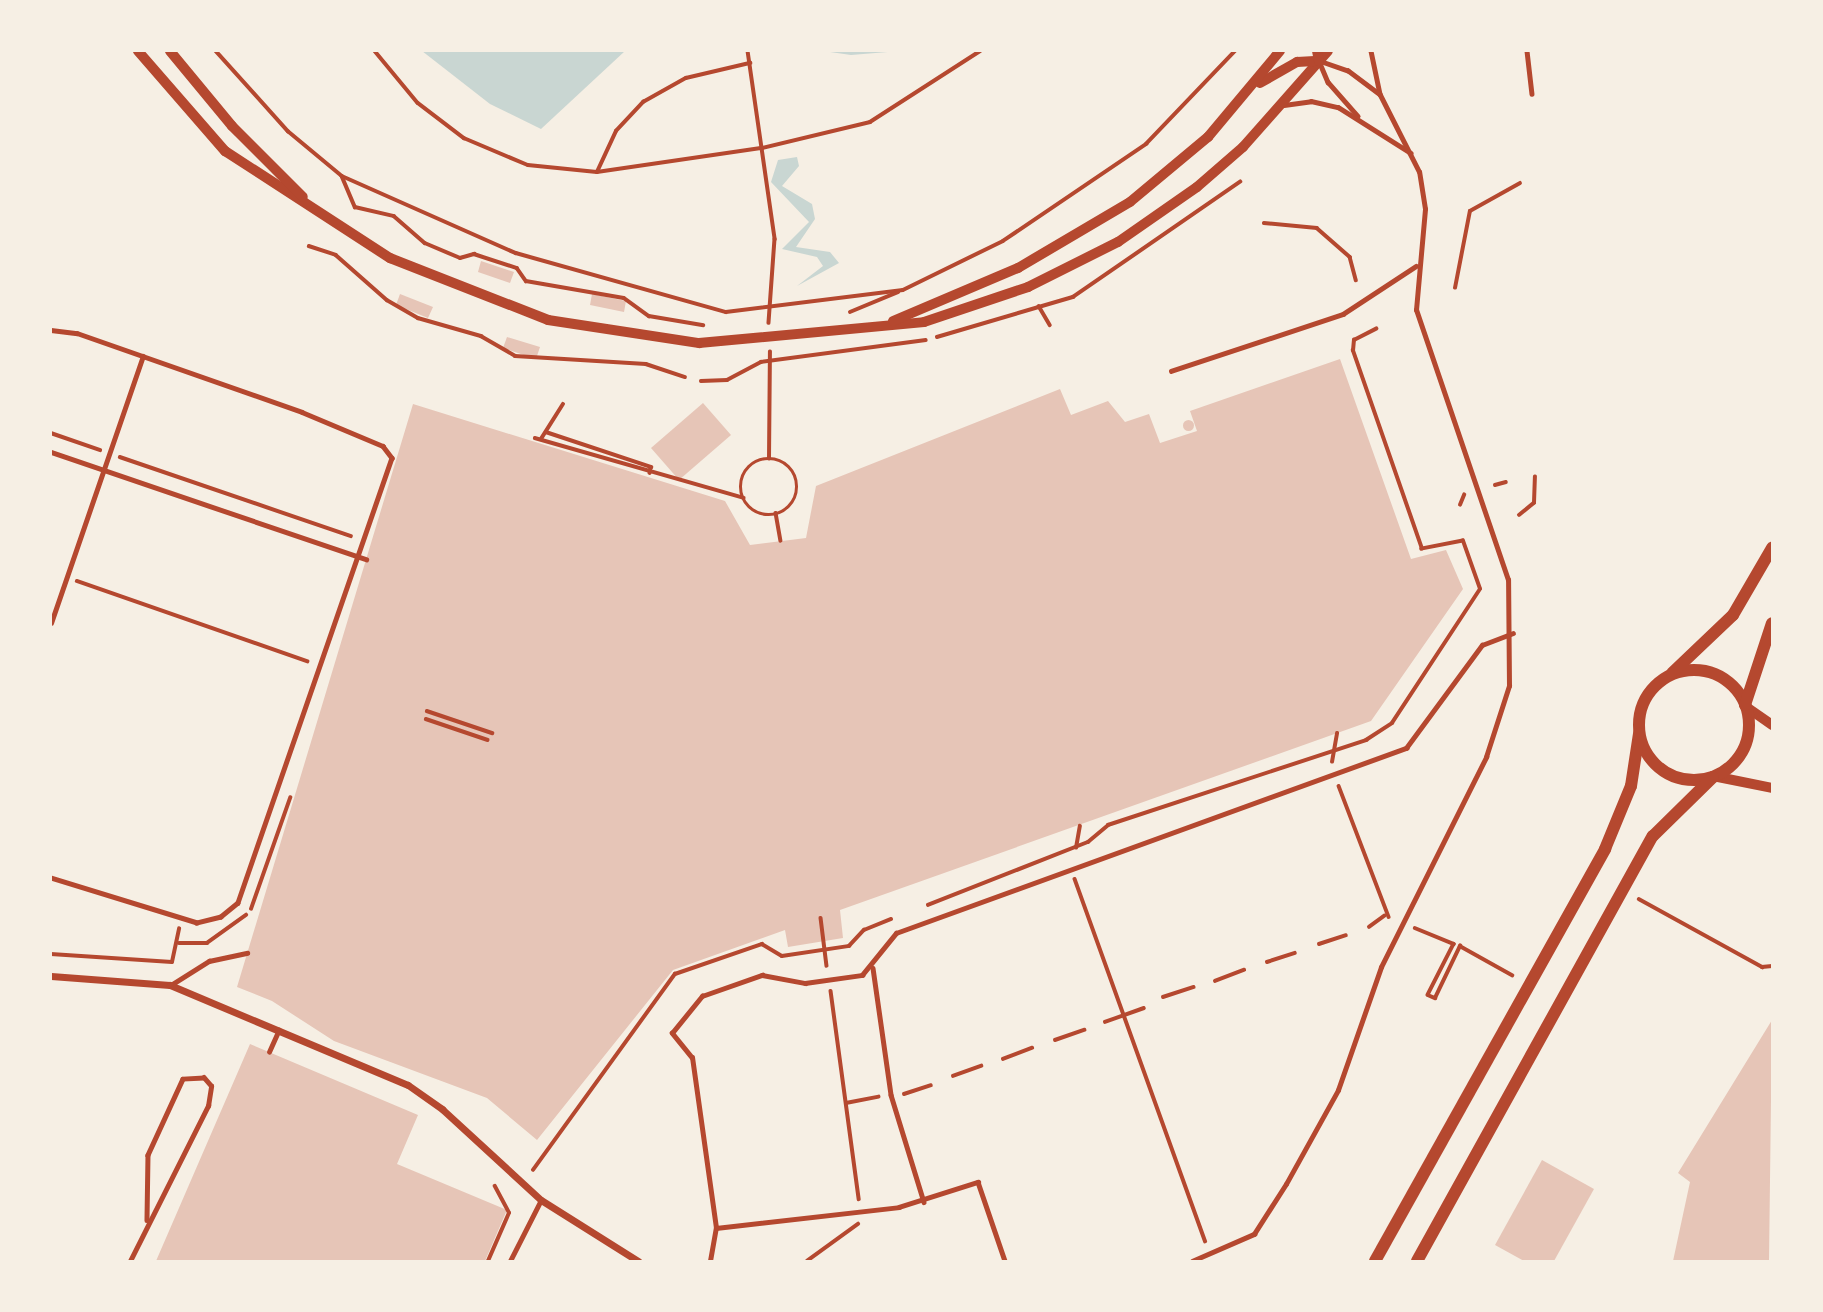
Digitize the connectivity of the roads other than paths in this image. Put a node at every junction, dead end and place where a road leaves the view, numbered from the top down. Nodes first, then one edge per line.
1 (138, 51) edge
2 (170, 51) edge
3 (1280, 51) edge
4 (1328, 51) edge
5 (1371, 51) edge
6 (1527, 51) edge
7 (1318, 56) edge
8 (1252, 89) junction
9 (1532, 94) dead end
10 (1380, 95) junction
11 (1281, 106) junction
12 (1358, 116) junction
13 (1414, 156) junction
14 (313, 207) junction
15 (1417, 265) junction
16 (881, 326) junction
17 (51, 330) edge
18 (143, 356) junction
19 (1171, 371) dead end
20 (51, 452) edge
21 (104, 470) junction
22 (1772, 548) edge
23 (357, 557) junction
24 (366, 559) dead end
25 (51, 623) edge
26 (1772, 623) edge
27 (1513, 633) junction
28 (1669, 676) junction
29 (1745, 705) junction
30 (1772, 725) edge
31 (1639, 734) junction
32 (1713, 776) junction
33 (1772, 788) edge
34 (51, 877) edge
35 (247, 953) dead end
36 (873, 967) junction
37 (51, 976) edge
38 (170, 985) junction
39 (280, 1029) junction
40 (270, 1052) dead end
41 (541, 1200) junction
42 (924, 1202) junction
43 (147, 1220) junction
44 (716, 1228) junction
45 (130, 1261) edge
46 (510, 1261) edge
47 (638, 1261) edge
48 (710, 1261) edge
49 (1005, 1261) edge
50 (1192, 1261) edge
51 (1375, 1261) edge
52 (1417, 1261) edge

1 - 14 street
2 - 14 street
3 - 8 street
4 - 7 street
5 - 10 lane
6 - 9 lane
7 - 8 street
7 - 10 lane
7 - 11 street
7 - 12 lane
8 - 16 street
10 - 13 lane
11 - 12 lane
11 - 16 street
12 - 13 lane
13 - 15 lane
14 - 16 street
15 - 19 lane
15 - 27 lane
17 - 18 lane
18 - 21 lane
18 - 23 lane
20 - 21 lane
21 - 23 lane
21 - 25 lane
22 - 28 main road
23 - 24 lane
23 - 34 lane
26 - 29 main road
27 - 36 lane
27 - 50 lane
28 - 29 main road
28 - 31 main road
29 - 30 street
29 - 32 main road
31 - 32 main road
31 - 51 main road
32 - 33 street
32 - 52 main road
35 - 38 lane
36 - 42 lane
36 - 44 lane
37 - 38 street
38 - 39 street
39 - 40 lane
39 - 41 street
41 - 46 lane
41 - 47 street
42 - 44 lane
42 - 49 lane
43 - 43 lane
43 - 45 lane
44 - 48 lane

